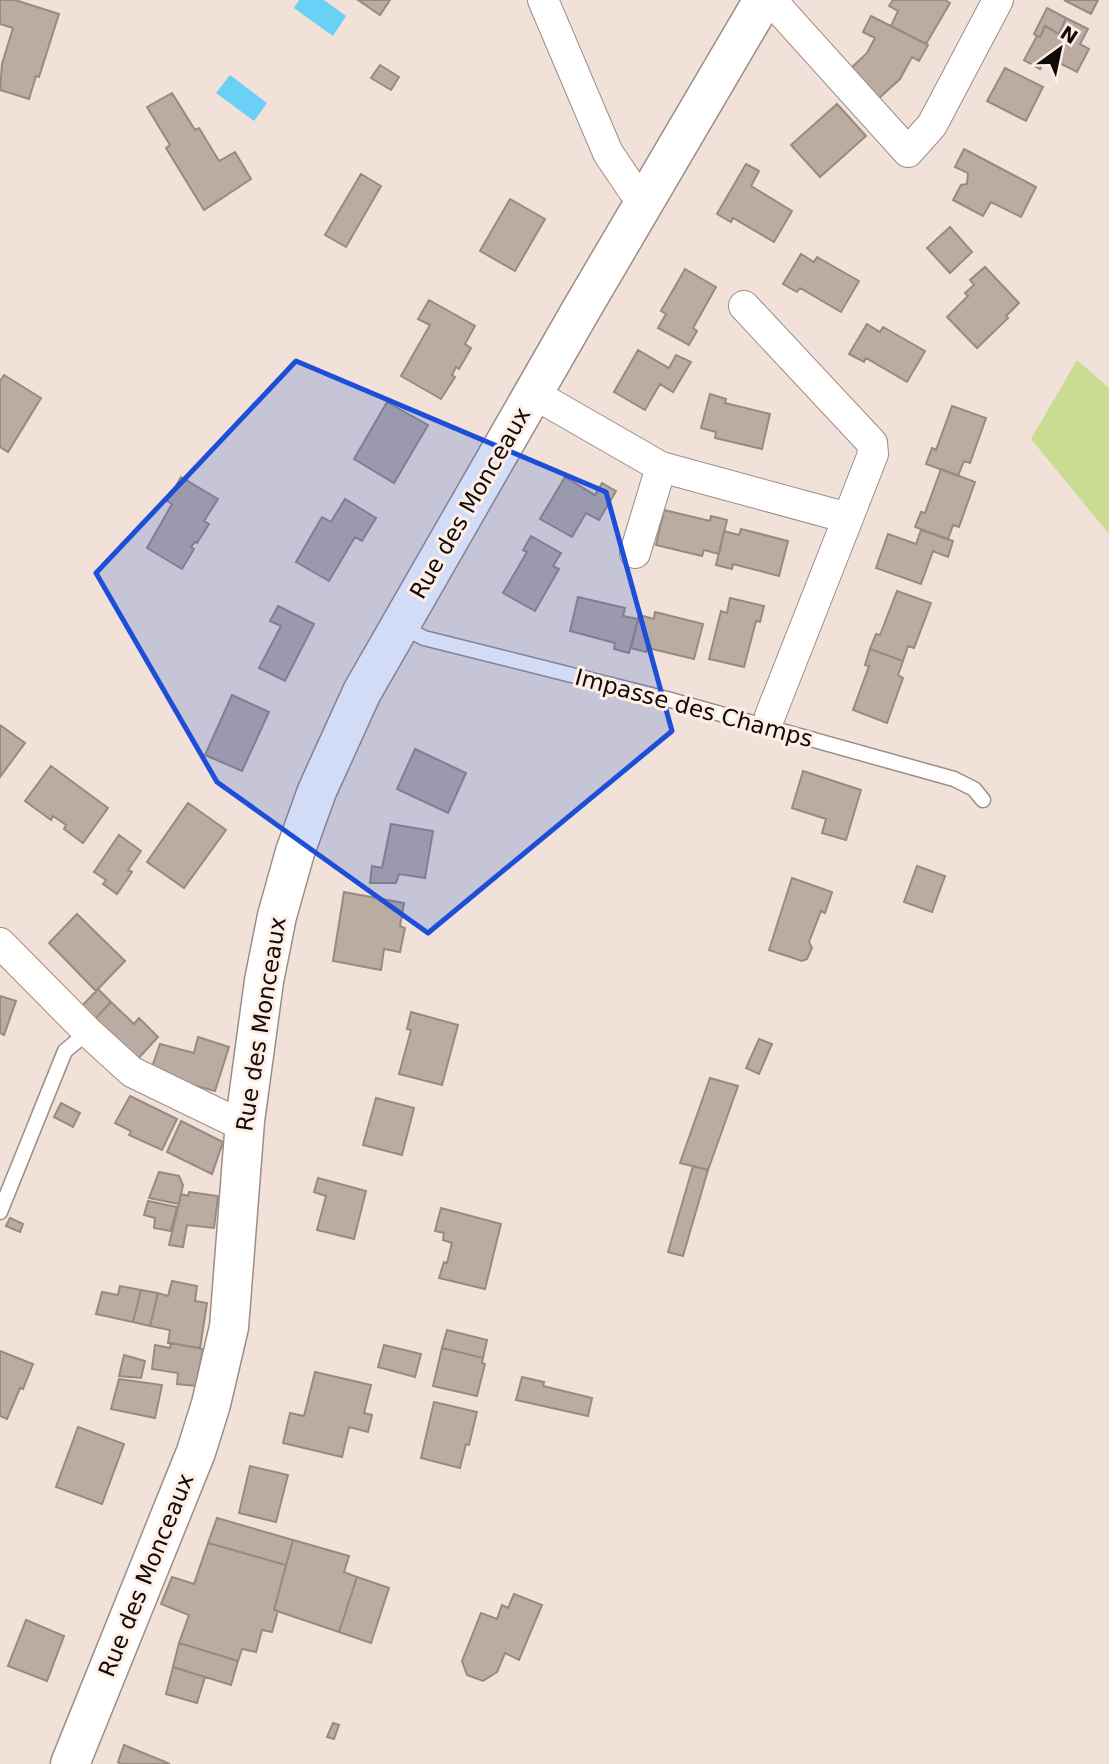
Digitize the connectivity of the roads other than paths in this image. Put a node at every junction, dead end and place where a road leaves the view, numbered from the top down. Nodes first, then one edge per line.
1 (543, 0) edge
2 (763, 0) edge
3 (771, 0) edge
4 (998, 0) edge
5 (645, 200) junction
6 (744, 306) dead end
7 (534, 394) junction
8 (661, 467) junction
9 (848, 518) junction
10 (635, 553) dead end
11 (400, 625) junction
12 (770, 716) dead end
13 (983, 800) dead end
14 (0, 943) edge
15 (88, 1032) junction
16 (245, 1121) junction
17 (0, 1212) edge
18 (70, 1764) edge

1 - 5 street
2 - 5 main road, Rue des Monceaux
3 - 4 street
5 - 7 main road, Rue des Monceaux
6 - 9 street
7 - 8 street
7 - 11 main road, Rue des Monceaux
8 - 9 street
8 - 10 street
9 - 12 street
11 - 13 lane, Impasse des Champs
11 - 16 main road, Rue des Monceaux
14 - 15 street
15 - 16 street
15 - 17 lane
16 - 18 main road, Rue des Monceaux

